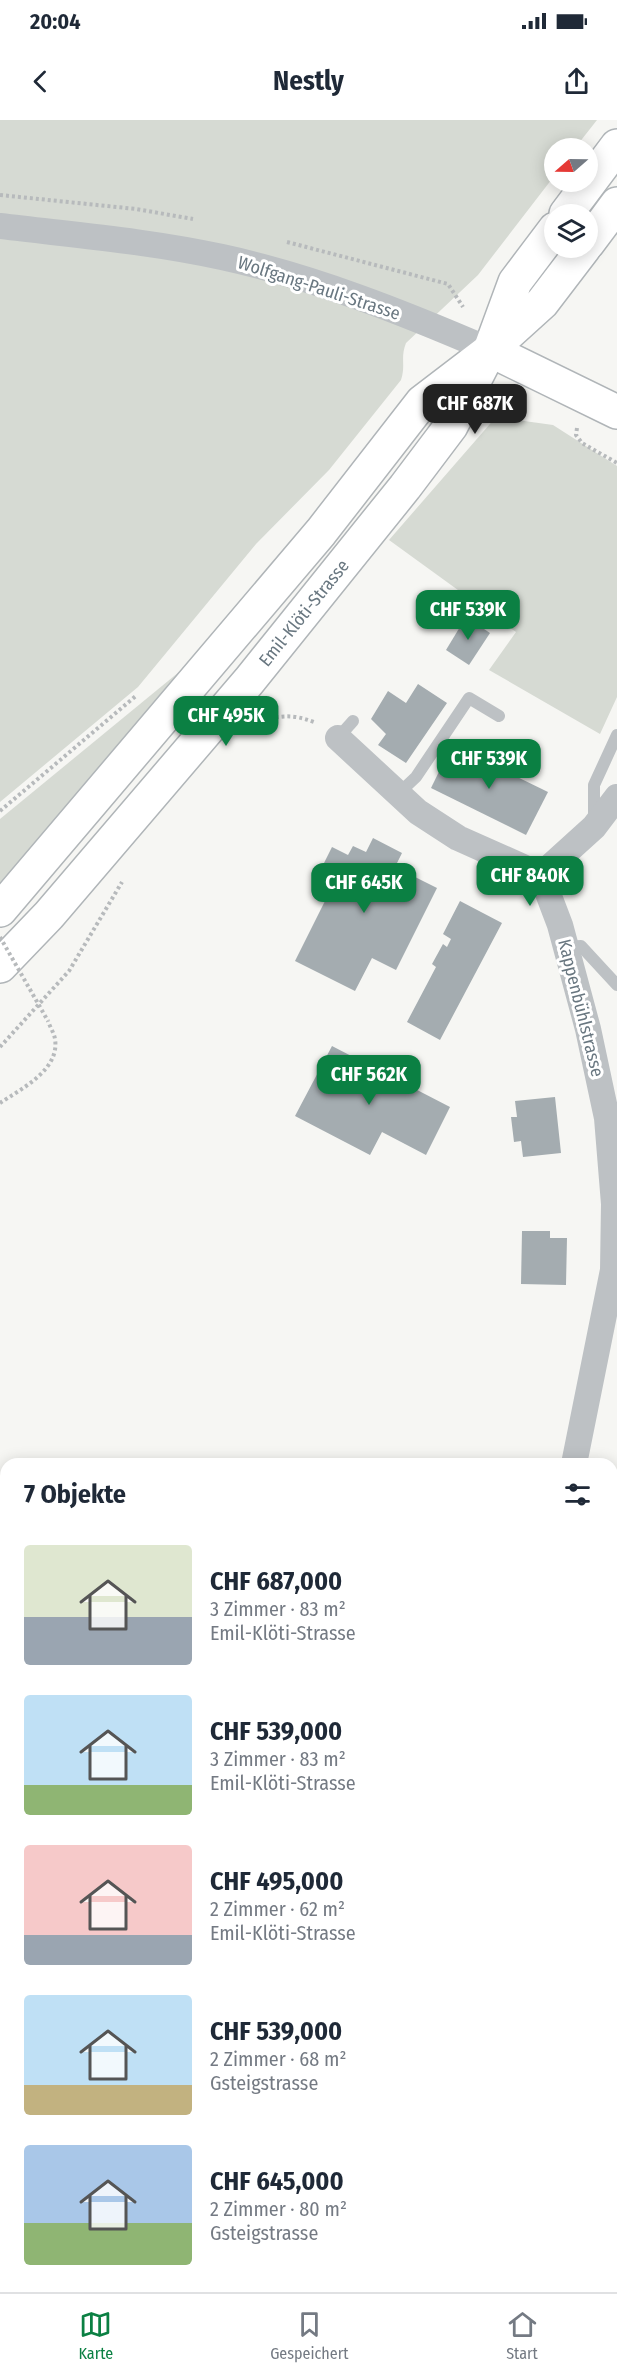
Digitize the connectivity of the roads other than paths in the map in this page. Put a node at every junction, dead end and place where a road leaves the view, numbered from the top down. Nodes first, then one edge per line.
1 (617, 146) edge
2 (574, 204) edge
3 (617, 204) edge
4 (0, 226) edge
5 (598, 230) edge
6 (544, 244) edge
7 (576, 258) edge
8 (490, 350) junction
9 (617, 412) edge
10 (499, 716) dead end
11 (346, 730) road end
12 (617, 735) edge
13 (398, 794) junction
14 (617, 797) edge
15 (594, 827) junction
16 (541, 875) junction
17 (0, 910) edge
18 (566, 947) junction
19 (0, 966) edge
20 (617, 984) edge
21 (575, 1458) edge

1 - 2 street
3 - 5 street
4 - 8 street, Wolfgang-Pauli-Strasse
6 - 8 street, Emil-Klöti-Strasse
7 - 8 street, Emil-Klöti-Strasse
8 - 9 street
8 - 17 street, Emil-Klöti-Strasse
8 - 19 street, Emil-Klöti-Strasse
10 - 13 lane
11 - 13 street
12 - 15 lane
13 - 16 street
14 - 15 street
15 - 16 street
16 - 18 street, Kappenbühlstrasse
18 - 20 lane
18 - 21 street, Kappenbühlstrasse

